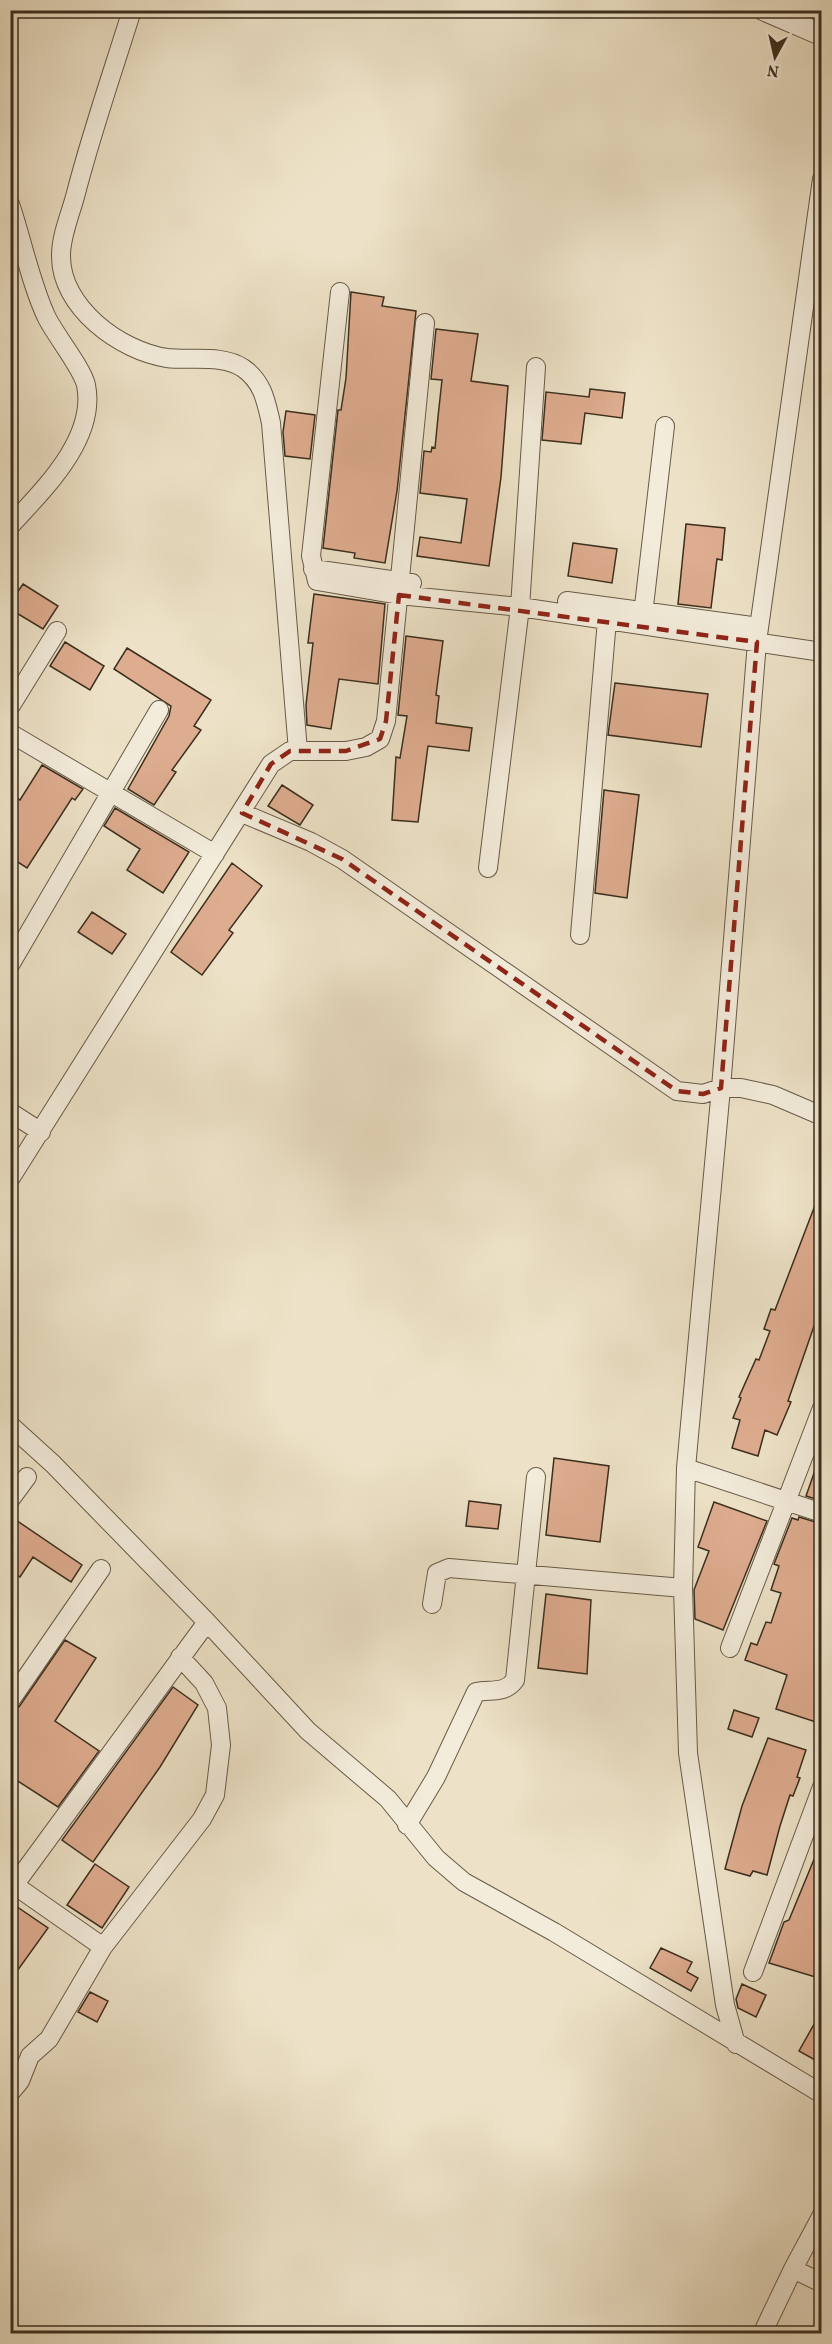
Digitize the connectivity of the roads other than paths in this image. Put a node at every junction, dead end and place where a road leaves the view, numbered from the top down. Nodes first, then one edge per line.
1 (132, 10) edge
2 (764, 10) edge
3 (822, 35) edge
4 (822, 179) edge
5 (10, 204) edge
6 (339, 292) dead end
7 (426, 323) dead end
8 (536, 367) dead end
9 (665, 426) dead end
10 (10, 526) edge
11 (400, 588) junction
12 (521, 601) junction
13 (643, 618) junction
14 (607, 620) junction
15 (57, 631) dead end
16 (758, 634) junction
17 (822, 652) edge
18 (10, 707) edge
19 (159, 710) dead end
20 (10, 733) edge
21 (298, 751) junction
22 (112, 793) junction
23 (242, 813) junction
24 (216, 854) junction
25 (488, 868) dead end
26 (580, 936) dead end
27 (10, 965) edge
28 (721, 1088) junction
29 (10, 1112) edge
30 (822, 1116) edge
31 (41, 1132) junction
32 (10, 1179) edge
33 (822, 1408) edge
34 (10, 1425) edge
35 (686, 1468) junction
36 (27, 1477) dead end
37 (536, 1477) dead end
38 (10, 1500) edge
39 (786, 1500) junction
40 (822, 1513) edge
41 (101, 1569) dead end
42 (528, 1576) junction
43 (683, 1588) junction
44 (432, 1604) dead end
45 (207, 1622) junction
46 (730, 1648) dead end
47 (180, 1657) junction
48 (10, 1701) edge
49 (822, 1787) edge
50 (407, 1825) junction
51 (12, 1886) edge
52 (103, 1947) junction
53 (753, 1972) dead end
54 (736, 2044) junction
55 (10, 2093) edge
56 (822, 2094) edge
57 (822, 2215) edge
58 (793, 2269) junction
59 (822, 2283) edge
60 (762, 2334) edge

1 - 21 street
2 - 3 street
4 - 16 street
5 - 10 street
6 - 11 street
7 - 11 street
8 - 12 street
9 - 13 street
11 - 12 street
11 - 21 street
12 - 13 street
12 - 14 street
12 - 25 street
13 - 14 street
13 - 16 street
14 - 26 street
15 - 18 street
16 - 17 street
16 - 28 street
19 - 22 street
20 - 22 street
21 - 23 street
22 - 24 street
22 - 27 street
23 - 24 street
23 - 28 street
24 - 31 street
28 - 30 street
28 - 35 street
29 - 31 street
31 - 32 street
33 - 39 street
34 - 45 street
35 - 39 street
35 - 43 street
36 - 38 street
37 - 42 street
39 - 40 street
39 - 46 street
41 - 48 street
42 - 43 street
42 - 44 street
42 - 50 street
43 - 54 street
45 - 47 street
45 - 50 street
47 - 51 street
47 - 52 street
49 - 53 street
50 - 54 street
51 - 52 street
52 - 55 street
54 - 56 street
57 - 58 street
58 - 59 street
58 - 60 street

